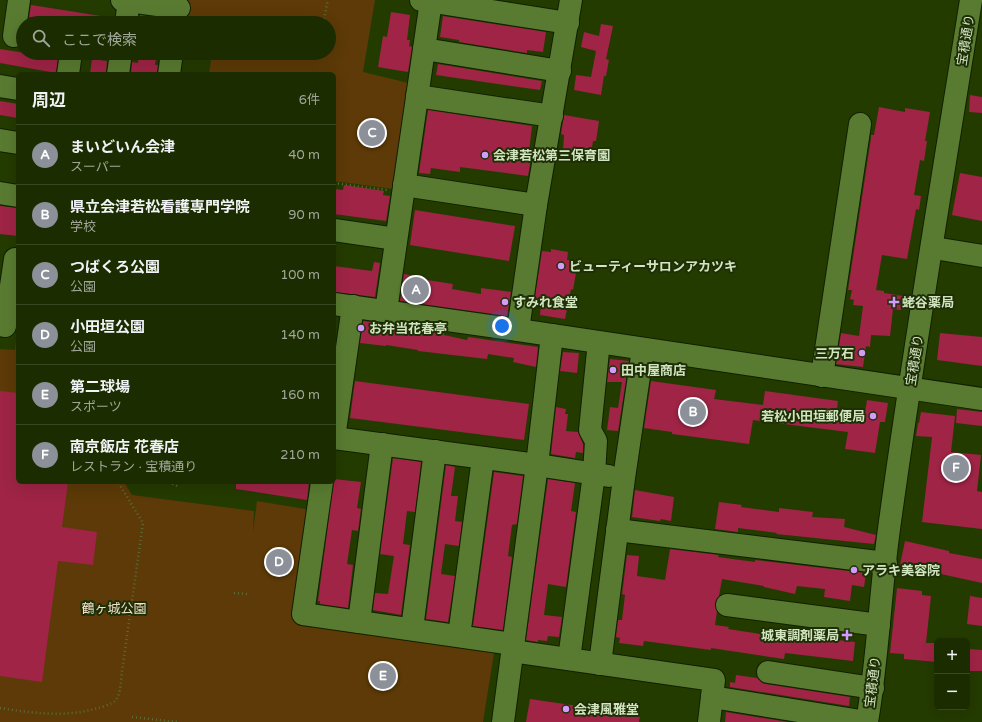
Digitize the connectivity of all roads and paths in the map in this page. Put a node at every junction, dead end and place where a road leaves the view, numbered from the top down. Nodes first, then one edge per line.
1 (19, 0) edge
2 (328, 0) edge
3 (571, 0) edge
4 (971, 0) edge
5 (125, 1) edge
6 (426, 1) edge
7 (178, 10) edge
8 (126, 16) edge
9 (325, 16) edge
10 (568, 23) junction
11 (12, 36) edge
12 (424, 50) junction
13 (70, 60) edge
14 (120, 60) edge
15 (171, 60) edge
16 (560, 71) junction
17 (68, 72) edge
18 (118, 72) edge
19 (169, 72) edge
20 (0, 86) edge
21 (16, 89) edge
22 (417, 96) junction
23 (552, 116) junction
24 (860, 124) dead end
25 (0, 140) edge
26 (16, 143) edge
27 (336, 183) edge
28 (403, 189) junction
29 (0, 193) edge
30 (16, 196) edge
31 (536, 204) junction
32 (336, 230) edge
33 (396, 238) junction
34 (940, 249) dead end
35 (982, 256) edge
36 (11, 258) edge
37 (344, 305) edge
38 (386, 312) junction
39 (0, 325) edge
40 (518, 330) junction
41 (552, 335) junction
42 (601, 343) junction
43 (643, 349) junction
44 (822, 376) junction
45 (909, 389) junction
46 (982, 399) edge
47 (336, 411) edge
48 (336, 438) edge
49 (382, 444) junction
50 (435, 451) junction
51 (483, 458) junction
52 (537, 465) junction
53 (594, 474) junction
54 (624, 478) junction
55 (119, 484) edge
56 (173, 484) edge
57 (322, 484) edge
58 (177, 486) dead end
59 (617, 530) junction
60 (886, 563) junction
61 (234, 593) dead end
62 (247, 594) dead end
63 (727, 605) dead end
64 (359, 622) junction
65 (879, 626) junction
66 (412, 629) junction
67 (459, 636) junction
68 (512, 648) junction
69 (569, 659) junction
70 (600, 664) junction
71 (768, 672) dead end
72 (873, 688) junction
73 (712, 697) junction
74 (0, 708) edge
75 (132, 717) dead end
76 (178, 722) edge
77 (503, 722) edge
78 (709, 722) edge
79 (867, 722) edge

1 - 11 street
2 - 9 path
3 - 10 street
4 - 45 street, 宝積通り
5 - 7 street
5 - 8 street
6 - 10 street
6 - 12 street
10 - 16 street
12 - 16 street
12 - 22 street
13 - 17 street
14 - 18 street
15 - 19 street
16 - 23 street
20 - 21 street
22 - 23 street
22 - 28 street
23 - 31 street
24 - 44 street
25 - 26 street
27 - 28 path
28 - 31 street
28 - 33 street
29 - 30 street
31 - 40 street
32 - 33 street
33 - 38 street
34 - 35 street
36 - 39 street
37 - 38 street
37 - 47 street
38 - 40 street
40 - 41 street
41 - 42 street
41 - 52 street
42 - 43 street
42 - 53 street
43 - 44 street
43 - 54 street
44 - 45 street
45 - 46 street
45 - 60 street, 宝積通り
48 - 49 street
49 - 50 street
49 - 64 street
50 - 51 street
50 - 66 street
51 - 52 street
51 - 67 street
52 - 53 street
52 - 68 street
53 - 54 street
53 - 69 street
54 - 59 street
55 - 74 path
56 - 58 path
57 - 64 street
59 - 60 street
59 - 70 street
60 - 65 street, 宝積通り
61 - 62 path
63 - 65 street
64 - 66 street
65 - 72 street, 宝積通り
66 - 67 street
67 - 68 street
68 - 69 street
68 - 77 street
69 - 70 street
70 - 73 street
71 - 72 street
72 - 79 street, 宝積通り
73 - 78 street
73 - 79 street
75 - 76 path

